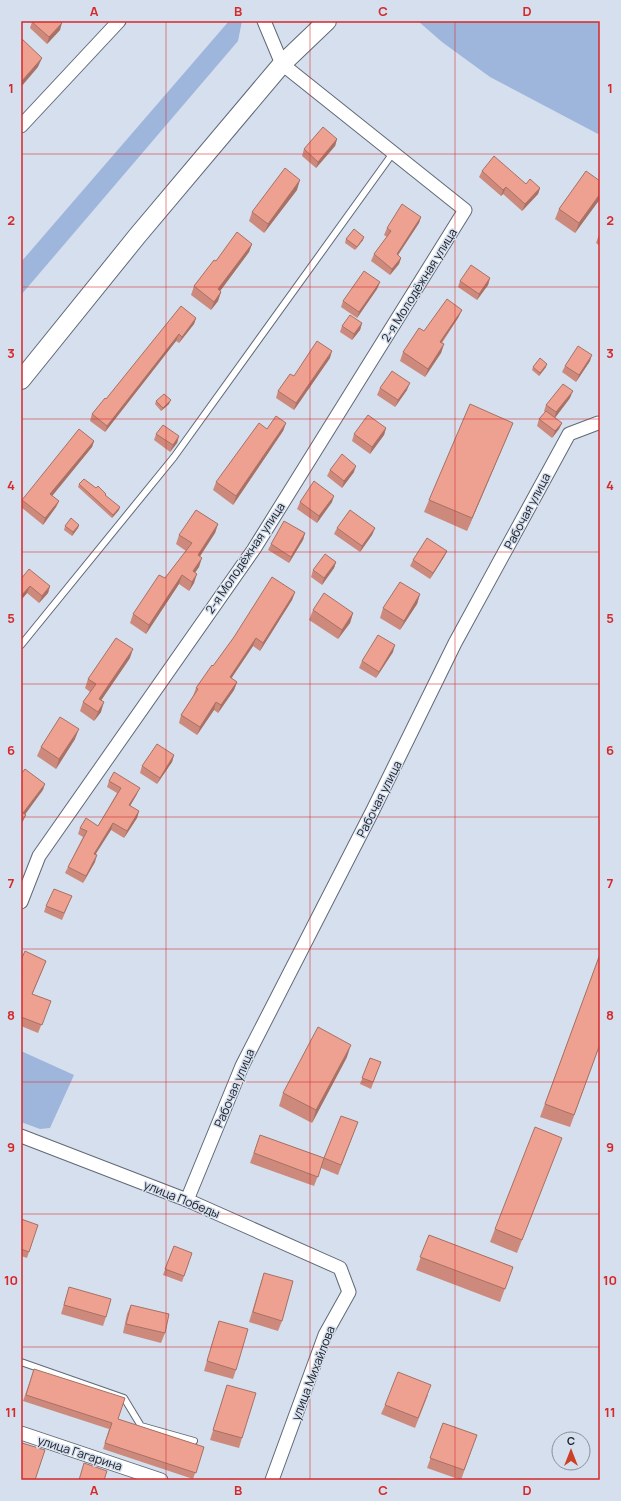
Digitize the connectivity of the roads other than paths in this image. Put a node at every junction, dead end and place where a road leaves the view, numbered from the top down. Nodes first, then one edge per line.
1 (119, 21) edge
2 (264, 21) edge
3 (327, 21) edge
4 (282, 64) junction
5 (21, 126) edge
6 (393, 153) junction
7 (21, 380) edge
8 (599, 424) edge
9 (21, 645) edge
10 (21, 902) edge
11 (21, 1136) edge
12 (187, 1200) junction
13 (340, 1268) joint
14 (21, 1362) edge
15 (21, 1434) edge
16 (194, 1441) dead end
17 (161, 1480) edge
18 (272, 1480) edge

1 - 5 street
2 - 4 street
3 - 4 main road
4 - 6 street
4 - 7 main road
6 - 9 lane
6 - 10 street, 2-я Молодёжная улица
8 - 12 street, Рабочая улица
11 - 12 street, улица Победы
12 - 13 street, улица Победы
13 - 18 street, улица Михайлова
14 - 16 lane
15 - 17 street, улица Гагарина

